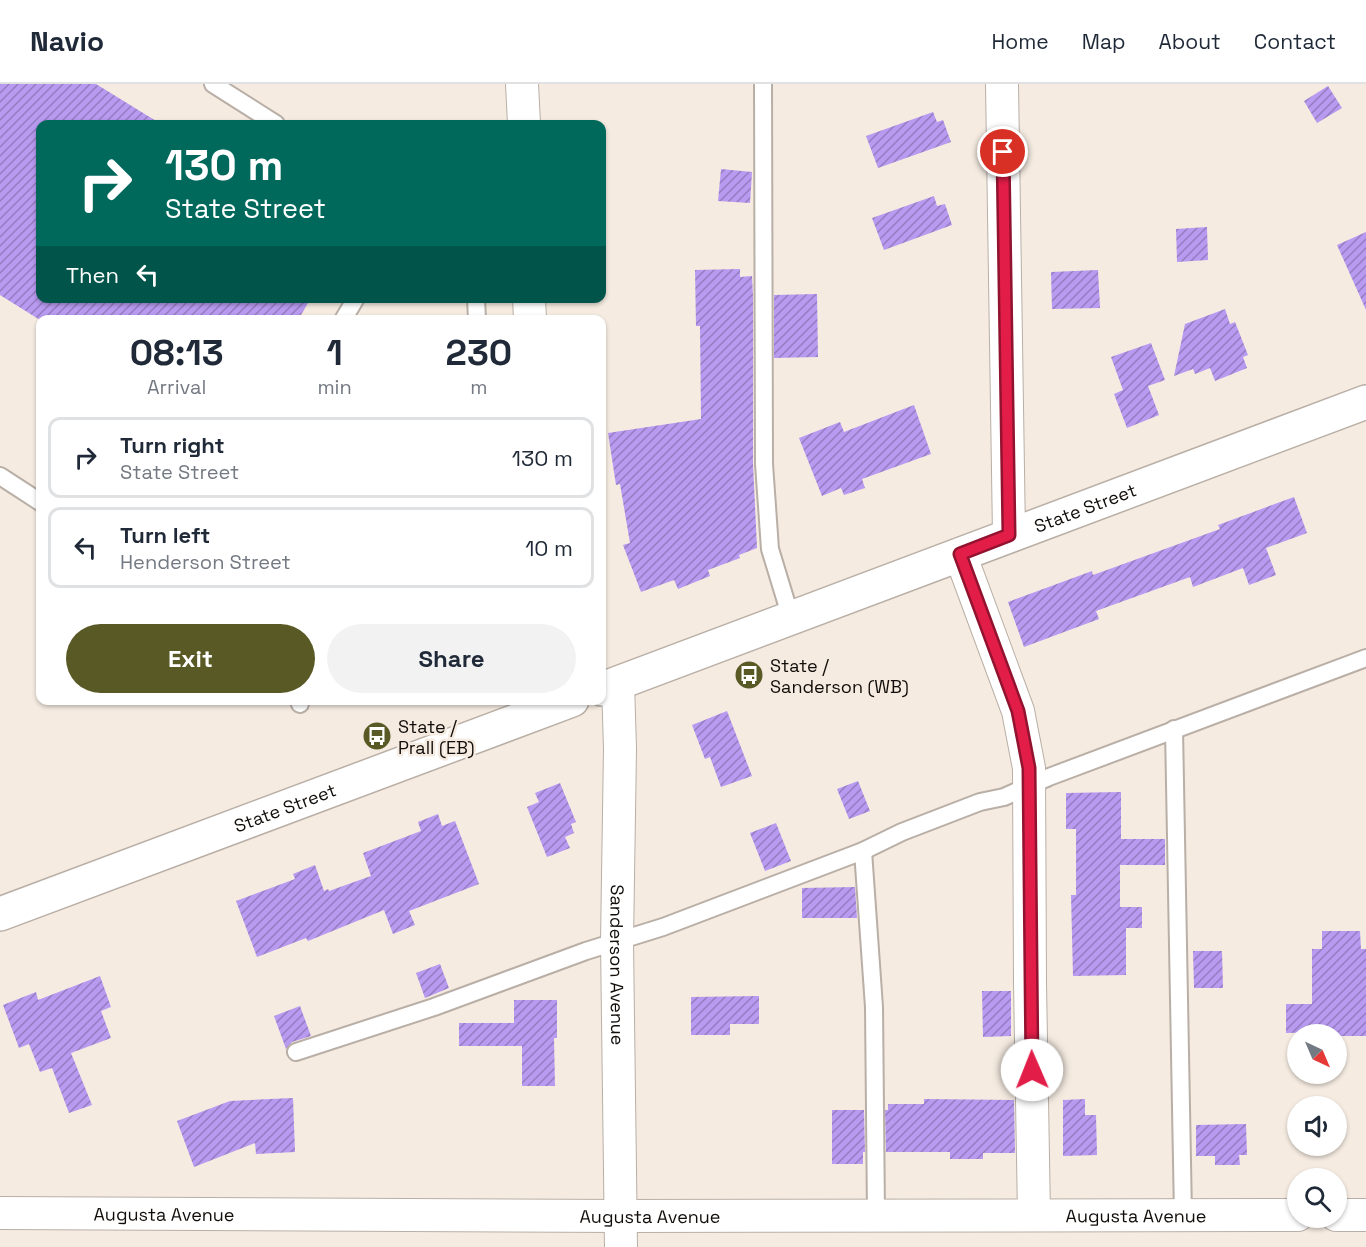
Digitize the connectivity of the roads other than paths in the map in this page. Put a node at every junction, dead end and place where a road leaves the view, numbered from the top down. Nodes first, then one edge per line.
1 (213, 84) edge
2 (522, 84) edge
3 (764, 84) edge
4 (1002, 84) edge
5 (270, 120) edge
6 (524, 120) edge
7 (1366, 402) edge
8 (0, 476) edge
9 (36, 499) edge
10 (1009, 535) junction
11 (960, 554) junction
12 (791, 618) junction
13 (1366, 658) edge
14 (610, 686) edge
15 (549, 705) edge
16 (1174, 729) junction
17 (1030, 786) junction
18 (863, 851) junction
19 (0, 914) edge
20 (617, 942) junction
21 (296, 1052) dead end
22 (0, 1213) edge
23 (876, 1215) junction
24 (1034, 1215) junction
25 (1183, 1215) junction
26 (1287, 1215) edge
27 (1347, 1215) edge
28 (1366, 1215) edge
29 (621, 1216) junction
30 (621, 1247) edge

1 - 5 lane
2 - 6 street
3 - 12 lane
4 - 10 street
7 - 10 main road, State Street
8 - 9 lane
10 - 11 main road, State Street
11 - 12 main road, State Street
11 - 17 street
12 - 14 main road, State Street
13 - 16 lane
14 - 20 street, Sanderson Avenue
15 - 19 main road, State Street
16 - 17 lane
16 - 25 lane
17 - 18 lane
17 - 24 street
18 - 20 lane
18 - 23 lane
20 - 21 lane
20 - 29 street, Sanderson Avenue
22 - 29 street, Augusta Avenue
23 - 24 street, Augusta Avenue
23 - 29 street, Augusta Avenue
24 - 25 street, Augusta Avenue
25 - 26 street, Augusta Avenue
27 - 28 street
29 - 30 street, Sanderson Avenue

